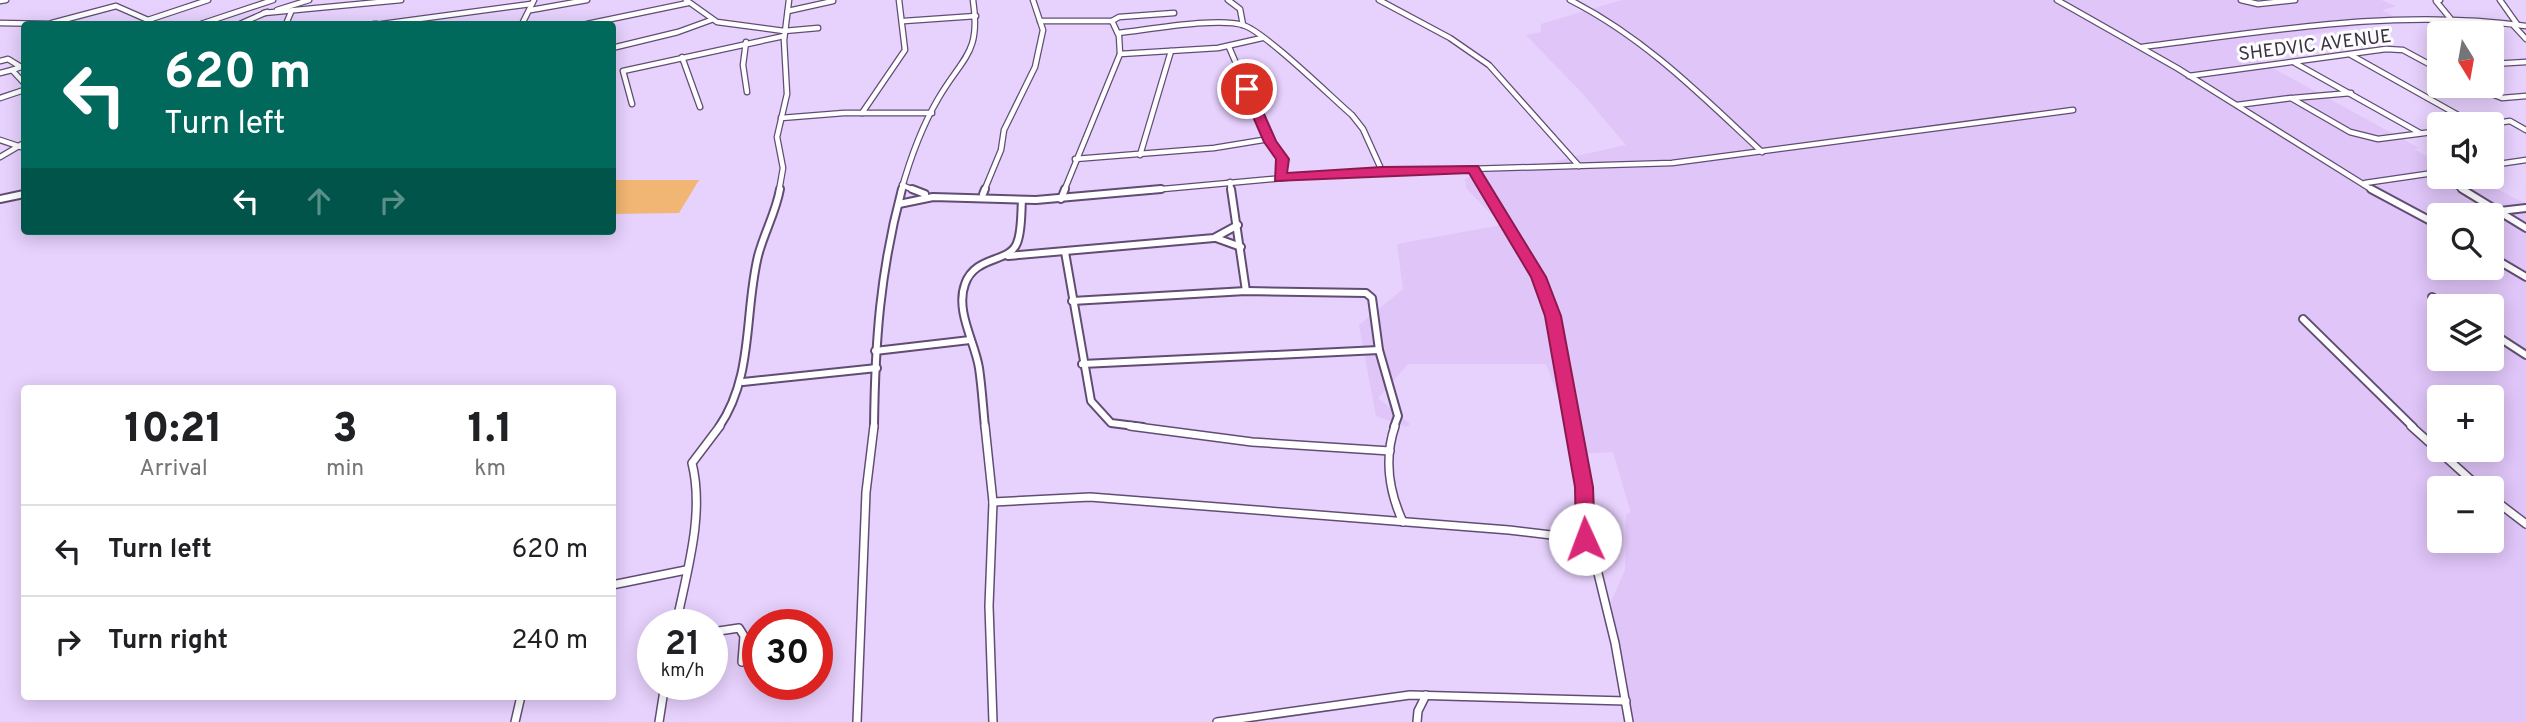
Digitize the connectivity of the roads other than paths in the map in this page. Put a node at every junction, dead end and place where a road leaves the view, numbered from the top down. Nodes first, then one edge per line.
1 (6, 0) edge
2 (208, 0) edge
3 (273, 0) edge
4 (309, 0) edge
5 (382, 0) edge
6 (401, 0) edge
7 (587, 0) edge
8 (789, 0) edge
9 (899, 0) edge
10 (973, 0) edge
11 (1033, 0) edge
12 (1228, 0) edge
13 (1379, 0) edge
14 (1570, 0) edge
15 (2057, 0) edge
16 (2241, 0) edge
17 (2295, 0) edge
18 (2440, 0) edge
19 (2500, 0) edge
20 (0, 1) edge
21 (687, 1) edge
22 (833, 1) edge
23 (375, 4) junction
24 (532, 5) edge
25 (788, 11) junction
26 (291, 12) junction
27 (264, 13) junction
28 (1174, 13) dead end
29 (456, 14) junction
30 (976, 16) junction
31 (2450, 18) junction
32 (453, 20) dead end
33 (711, 20) junction
34 (64, 21) edge
35 (142, 21) edge
36 (147, 21) edge
37 (210, 21) edge
38 (247, 21) edge
39 (287, 21) edge
40 (401, 21) edge
41 (524, 21) edge
42 (600, 21) edge
43 (904, 21) junction
44 (1040, 21) junction
45 (1112, 21) junction
46 (0, 23) edge
47 (21, 23) edge
48 (2517, 24) junction
49 (1243, 25) junction
50 (2526, 26) edge
51 (818, 28) dead end
52 (784, 33) junction
53 (1118, 33) junction
54 (1262, 38) junction
55 (2526, 39) edge
56 (746, 42) junction
57 (616, 47) edge
58 (1229, 47) junction
59 (2140, 48) junction
60 (1171, 51) junction
61 (1120, 54) junction
62 (2349, 54) junction
63 (681, 57) junction
64 (0, 61) edge
65 (2294, 62) junction
66 (2526, 62) edge
67 (2427, 63) edge
68 (2504, 63) edge
69 (12, 70) junction
70 (0, 74) edge
71 (2189, 76) junction
72 (21, 80) edge
73 (21, 91) edge
74 (747, 92) dead end
75 (2351, 93) junction
76 (2526, 96) edge
77 (0, 98) edge
78 (2291, 98) junction
79 (2504, 98) edge
80 (632, 104) dead end
81 (2237, 105) junction
82 (700, 107) dead end
83 (2073, 110) dead end
84 (2453, 112) edge
85 (862, 113) junction
86 (932, 113) junction
87 (781, 117) junction
88 (2504, 122) edge
89 (2526, 131) edge
90 (2427, 132) edge
91 (2421, 133) junction
92 (1269, 139) junction
93 (0, 140) edge
94 (21, 148) edge
95 (1762, 152) junction
96 (1140, 155) junction
97 (0, 157) edge
98 (1075, 159) junction
99 (2526, 160) edge
100 (2504, 163) edge
101 (1579, 166) junction
102 (1474, 169) junction
103 (1382, 171) junction
104 (2427, 176) edge
105 (1280, 178) junction
106 (1230, 182) junction
107 (2364, 183) junction
108 (902, 185) junction
109 (2464, 189) edge
110 (983, 194) junction
111 (21, 195) edge
112 (927, 195) junction
113 (1061, 199) junction
114 (0, 200) edge
115 (1022, 200) junction
116 (2485, 203) edge
117 (899, 204) junction
118 (2526, 208) edge
119 (2504, 210) edge
120 (2504, 215) edge
121 (2427, 219) edge
122 (1238, 225) junction
123 (2526, 228) edge
124 (1214, 238) junction
125 (1241, 247) junction
126 (1065, 252) junction
127 (1006, 256) junction
128 (2504, 264) edge
129 (2526, 277) edge
130 (1246, 291) junction
131 (1072, 301) junction
132 (2304, 319) dead end
133 (970, 340) junction
134 (2504, 341) edge
135 (1379, 350) junction
136 (875, 351) junction
137 (2526, 355) edge
138 (1083, 364) junction
139 (877, 368) junction
140 (743, 382) junction
141 (1390, 451) junction
142 (2466, 476) edge
143 (993, 502) junction
144 (2504, 507) edge
145 (1404, 522) junction
146 (2526, 524) edge
147 (1585, 539) junction
148 (686, 570) junction
149 (616, 584) edge
150 (679, 609) edge
151 (1426, 695) junction
152 (520, 700) edge
153 (662, 700) edge
154 (1626, 701) junction
155 (516, 722) edge
156 (659, 722) edge
157 (857, 722) edge
158 (993, 722) edge
159 (1217, 722) edge
160 (1418, 722) edge
161 (1629, 722) edge

1 - 20 street
2 - 36 street
3 - 37 street
4 - 27 street
5 - 23 street
6 - 23 street
7 - 24 street
8 - 25 street
9 - 43 street
10 - 30 street
11 - 44 street
12 - 49 street
13 - 101 street
14 - 95 street
15 - 59 street
16 - 17 street
18 - 31 street
19 - 48 street
21 - 33 street
21 - 42 street
22 - 25 street
23 - 26 street
24 - 29 street
24 - 41 street
25 - 52 street
26 - 27 street
26 - 39 street
27 - 38 street
28 - 45 street
29 - 32 street
29 - 40 street
30 - 43 street
30 - 86 street
31 - 48 street
31 - 59 street
33 - 52 street
33 - 57 street
34 - 35 street
43 - 85 street
44 - 45 street
44 - 110 street
45 - 53 street
46 - 47 street
48 - 50 street
48 - 55 street
49 - 53 street
49 - 54 street
51 - 52 street
52 - 56 street
52 - 87 street
53 - 61 street
54 - 58 street
54 - 103 street
56 - 63 street
56 - 74 street
58 - 60 street
58 - 92 street
59 - 71 street
60 - 61 street
60 - 96 street
61 - 98 street
62 - 65 street, SHEDVIC AVENUE
62 - 67 street, SHEDVIC AVENUE
62 - 84 street
63 - 80 street
63 - 82 street
64 - 69 street
65 - 71 street, SHEDVIC AVENUE
65 - 75 street
66 - 68 street
69 - 70 street
69 - 72 street
71 - 81 street
73 - 77 street
75 - 78 street
75 - 91 street
76 - 79 street
78 - 81 street
78 - 91 street
81 - 107 street
83 - 95 street
85 - 86 street
85 - 87 street
86 - 108 street
87 - 140 street
88 - 89 street
90 - 91 street
92 - 96 street
92 - 105 street
93 - 94 street
94 - 97 street
95 - 101 street
96 - 98 street
98 - 113 street
99 - 100 street
101 - 102 street
102 - 103 street
102 - 147 street
103 - 105 street
104 - 107 street
105 - 106 street
106 - 113 street
106 - 122 street
107 - 121 street
108 - 112 street
108 - 117 street
109 - 116 street
110 - 112 street
110 - 115 street
111 - 114 street
112 - 117 street
113 - 115 street
115 - 127 street
117 - 136 street
118 - 119 street
120 - 123 street
122 - 124 street
122 - 125 street
124 - 125 street
124 - 126 street
125 - 130 street
126 - 127 street
126 - 131 street
127 - 133 street
128 - 129 street
130 - 131 street
130 - 135 street
131 - 138 street
132 - 142 street
133 - 136 street
133 - 143 street
134 - 137 street
135 - 138 street
135 - 141 street
136 - 139 street
138 - 141 street
139 - 140 street
139 - 157 street
140 - 148 street
141 - 145 street
143 - 145 street
143 - 158 street
144 - 146 street
145 - 147 street
147 - 154 street
148 - 149 street
148 - 150 street
151 - 154 street
151 - 159 street
151 - 160 street
152 - 155 street
153 - 156 street
154 - 161 street

